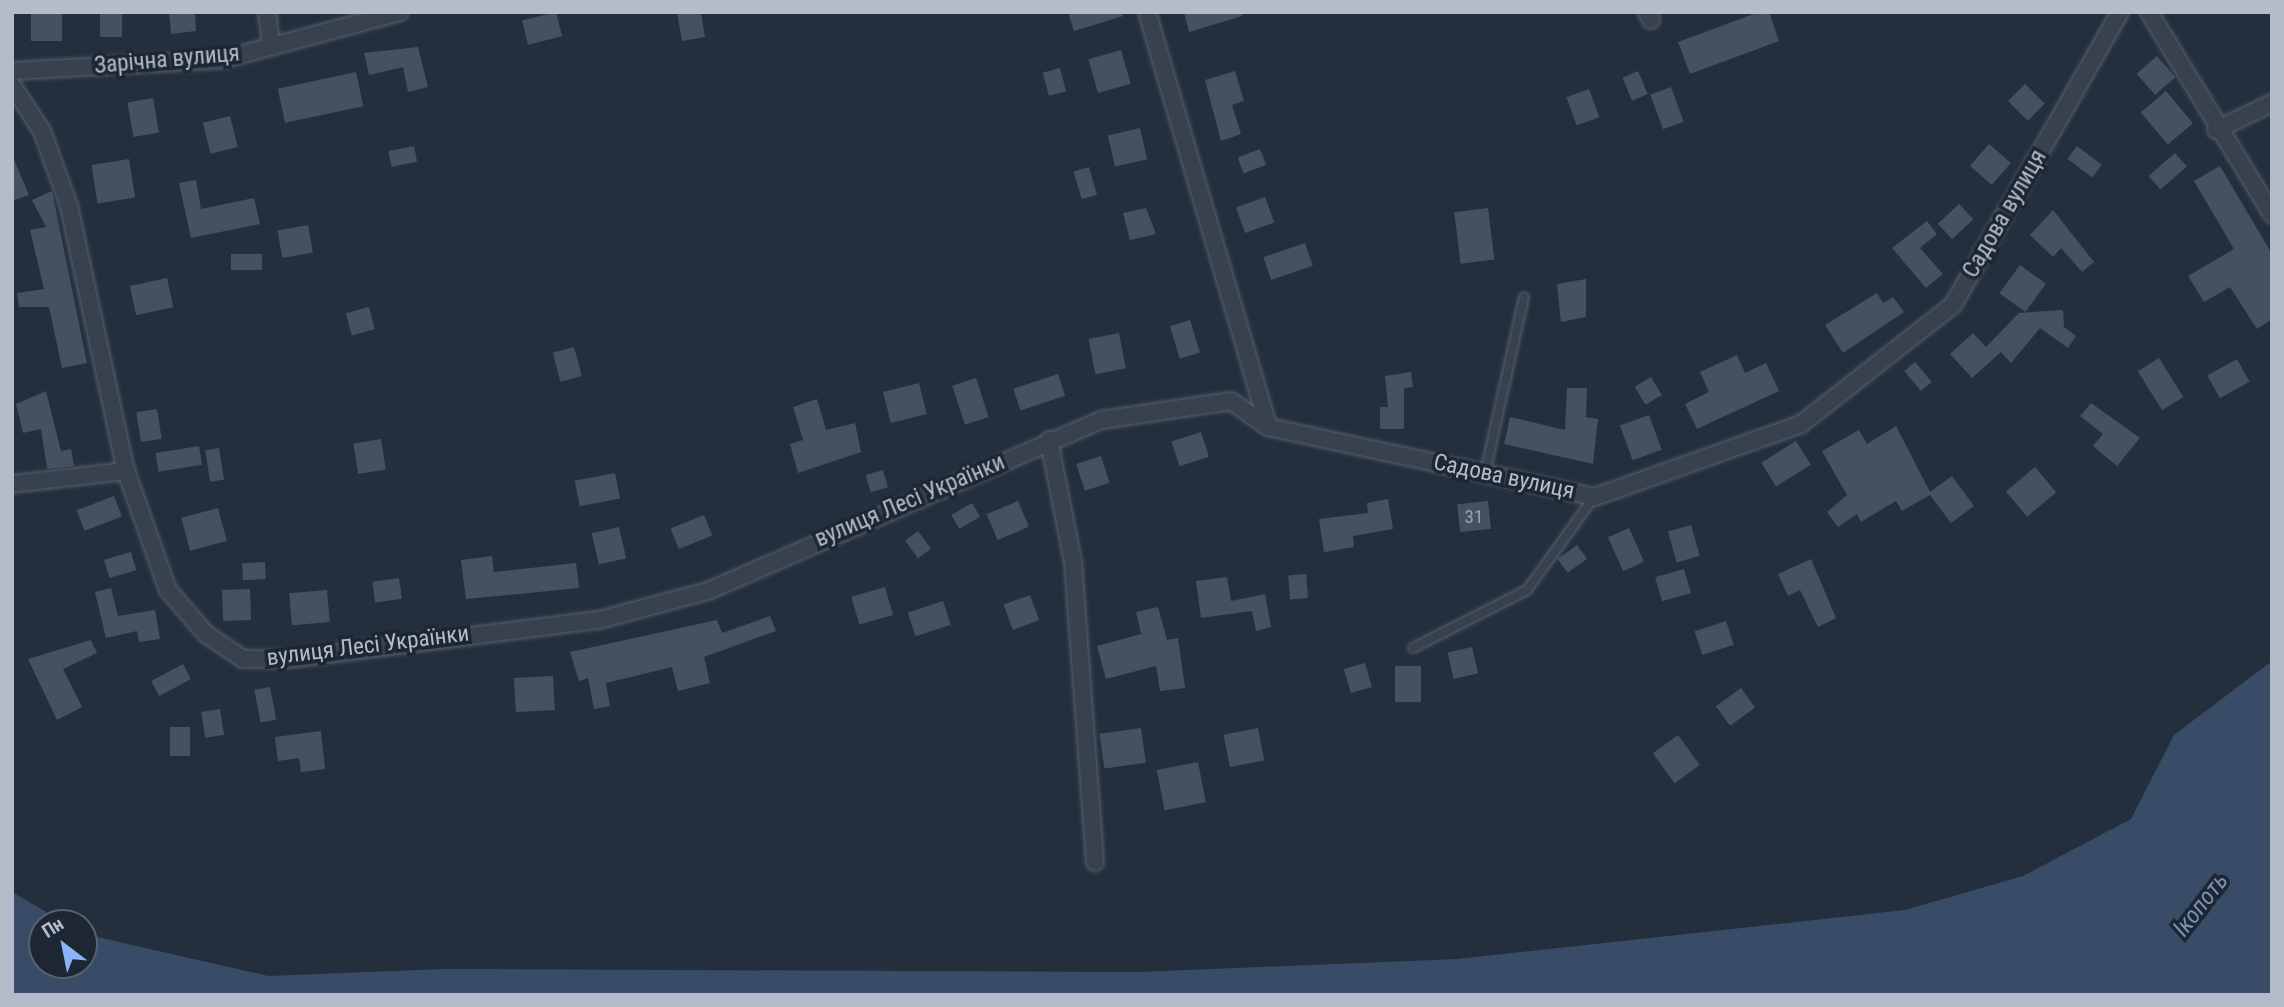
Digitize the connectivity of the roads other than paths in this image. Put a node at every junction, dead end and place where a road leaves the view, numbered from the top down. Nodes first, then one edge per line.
1 (267, 12) edge
2 (400, 12) edge
3 (1147, 12) edge
4 (2120, 12) edge
5 (2149, 12) edge
6 (271, 47) junction
7 (12, 71) edge
8 (12, 85) edge
9 (2272, 103) edge
10 (2216, 130) junction
11 (2272, 214) edge
12 (1524, 296) dead end
13 (1268, 427) junction
14 (1049, 440) junction
15 (126, 471) junction
16 (1485, 473) junction
17 (12, 484) edge
18 (1595, 497) junction
19 (1413, 648) dead end
20 (1095, 862) dead end

1 - 6 street
2 - 6 street, Зарічна вулиця
3 - 13 street
4 - 18 street, Садова вулиця
5 - 10 street
6 - 7 street, Зарічна вулиця
8 - 15 street, вулиця Лесі Українки
9 - 10 street
10 - 11 street
12 - 16 lane
13 - 14 street, вулиця Лесі Українки
13 - 16 street, Садова вулиця
14 - 15 street, вулиця Лесі Українки
14 - 20 street
15 - 17 street
16 - 18 street, Садова вулиця
18 - 19 lane

